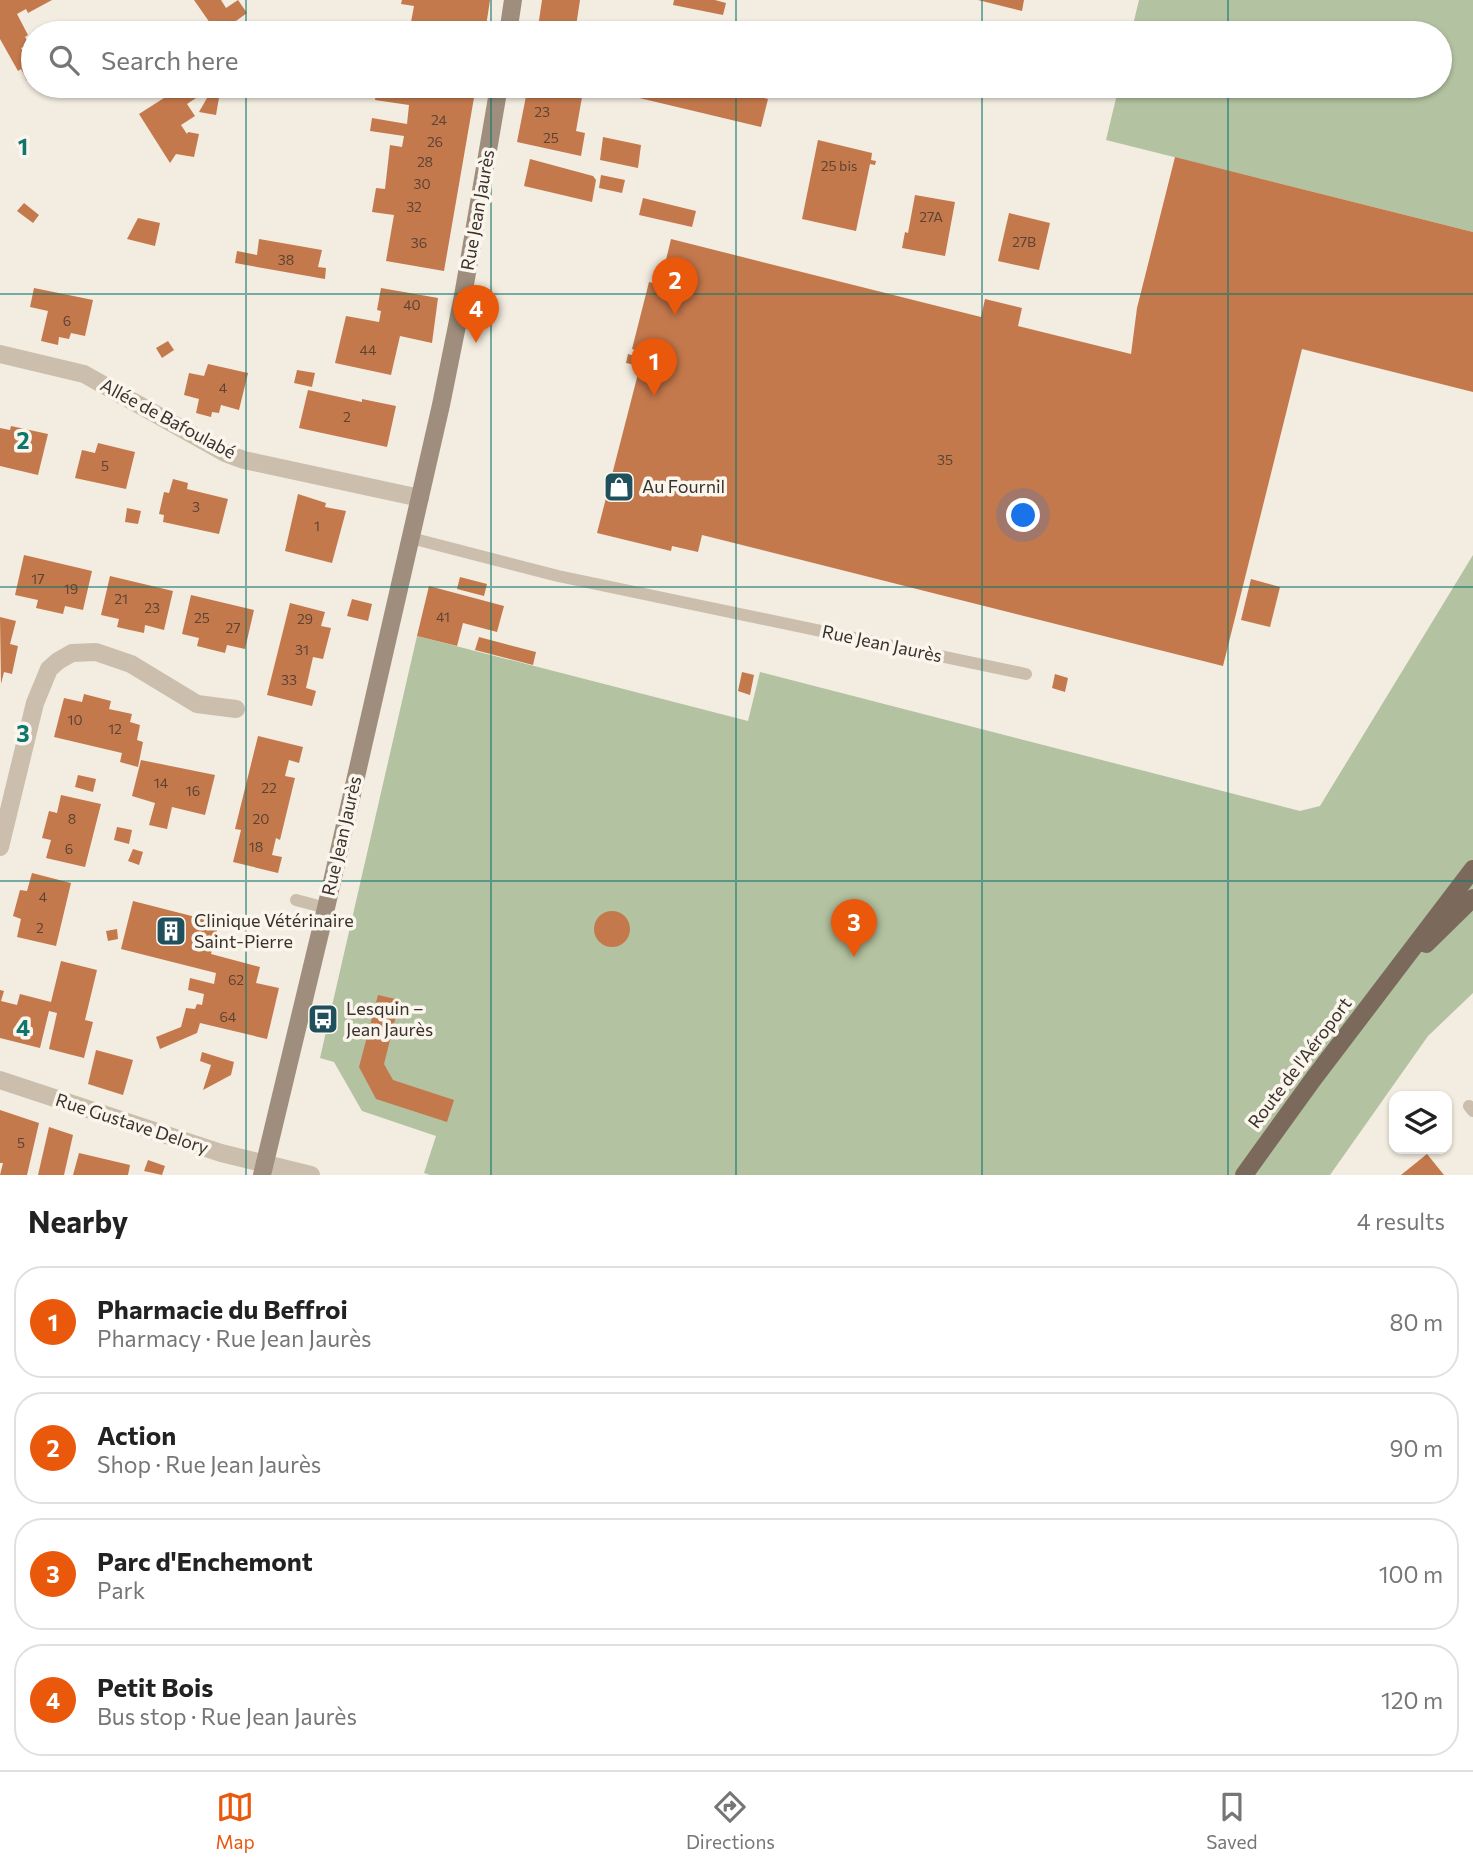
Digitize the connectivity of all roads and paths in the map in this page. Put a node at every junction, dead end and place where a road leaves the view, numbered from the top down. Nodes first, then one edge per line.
1 (513, 0) edge
2 (510, 21) edge
3 (497, 98) edge
4 (0, 354) edge
5 (420, 498) junction
6 (411, 538) junction
7 (1026, 674) dead end
8 (236, 709) dead end
9 (0, 846) edge
10 (1473, 869) edge
11 (1473, 898) edge
12 (296, 900) dead end
13 (326, 908) junction
14 (1391, 978) junction
15 (0, 1080) edge
16 (264, 1169) edge
17 (312, 1175) edge
18 (1244, 1175) edge

1 - 2 main road
3 - 5 main road, Rue Jean Jaurès
4 - 5 street, Allée de Bafoulabé
5 - 6 main road, Rue Jean Jaurès
6 - 7 lane, Rue Jean Jaurès
6 - 13 main road, Rue Jean Jaurès
8 - 9 street
10 - 14 main road, Route de l'Aéroport
11 - 14 main road, Route de l'Aéroport
12 - 13 lane
13 - 16 main road, Rue Jean Jaurès
14 - 18 main road, Route de l'Aéroport
15 - 16 street, Rue Gustave Delory
16 - 17 street, Rue Gustave Delory

